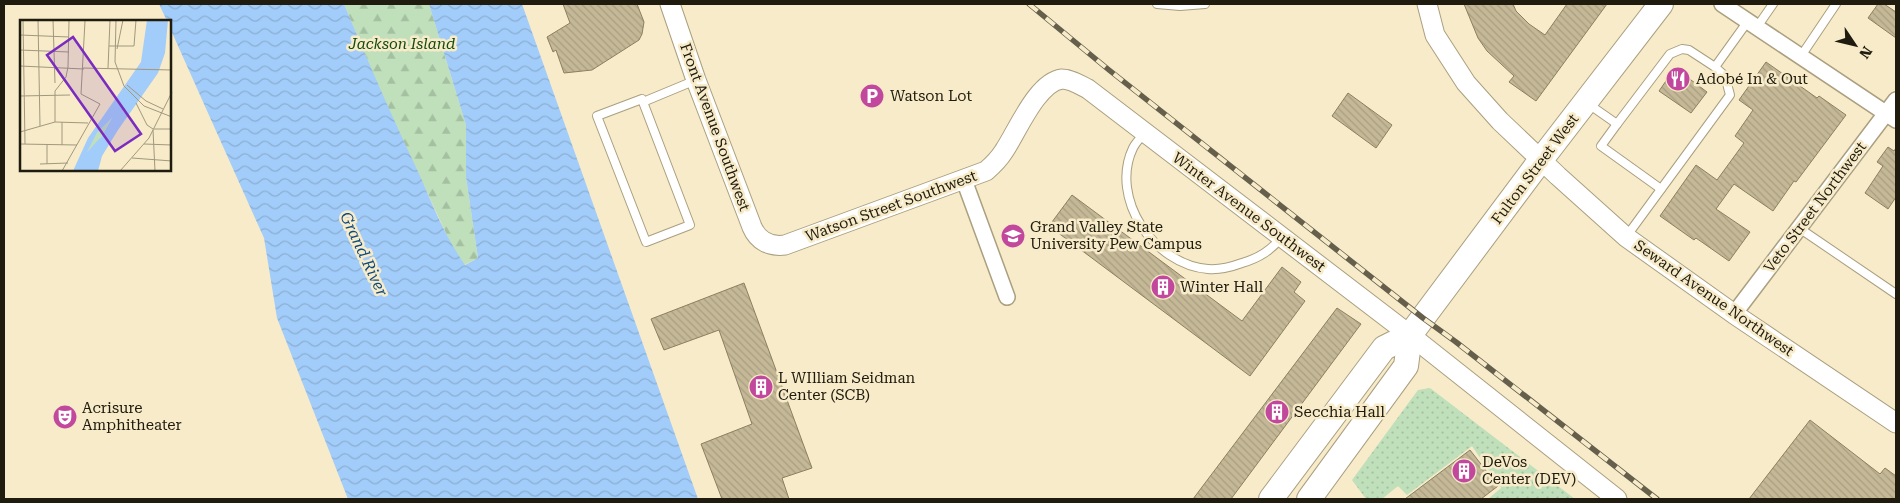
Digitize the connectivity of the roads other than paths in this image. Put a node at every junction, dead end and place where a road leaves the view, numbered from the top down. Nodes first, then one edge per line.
1 (670, 4) edge
2 (1157, 4) edge
3 (1205, 4) edge
4 (1427, 4) edge
5 (1661, 4) edge
6 (1722, 4) edge
7 (1773, 4) edge
8 (1836, 4) edge
9 (1753, 24) junction
10 (1801, 56) junction
11 (1715, 67) junction
12 (696, 80) junction
13 (1088, 89) joint
14 (1896, 100) edge
15 (643, 102) junction
16 (1585, 102) junction
17 (1891, 117) edge
18 (1617, 124) junction
19 (1145, 133) junction
20 (1540, 161) junction
21 (964, 180) junction
22 (1661, 189) junction
23 (1799, 228) junction
24 (1282, 237) junction
25 (1626, 237) junction
26 (768, 244) joint
27 (1896, 294) edge
28 (1007, 297) dead end
29 (1734, 314) junction
30 (1410, 335) junction
31 (1896, 423) edge
32 (1271, 499) edge
33 (1309, 499) edge
34 (1617, 499) edge

1 - 12 street, Front Avenue Southwest
2 - 3 lane
4 - 20 street, Seward Avenue Northwest
5 - 16 main road, Fulton Street West
6 - 9 street
7 - 9 lane
8 - 10 lane
9 - 10 street
9 - 11 lane
10 - 17 street
11 - 18 lane
11 - 22 lane
12 - 15 lane
12 - 26 street, Front Avenue Southwest
13 - 19 street, Winter Avenue Southwest
13 - 21 street, Watson Street Southwest
14 - 17 street, Veto Street Northwest
15 - 15 lane
16 - 18 lane
16 - 20 main road, Fulton Street West
17 - 23 street, Veto Street Northwest
18 - 22 lane
19 - 24 street, Winter Avenue Southwest
19 - 24 lane
20 - 25 street, Seward Avenue Northwest
20 - 30 main road, Fulton Street West
21 - 26 street, Watson Street Southwest
21 - 28 street
22 - 25 lane
23 - 27 lane
23 - 29 street, Veto Street Northwest
24 - 30 street, Winter Avenue Southwest
25 - 29 street, Seward Avenue Northwest
29 - 31 street, Seward Avenue Northwest
30 - 32 main road, Fulton Street West
30 - 33 main road, Fulton Street West
30 - 34 street, Winter Avenue Southwest

